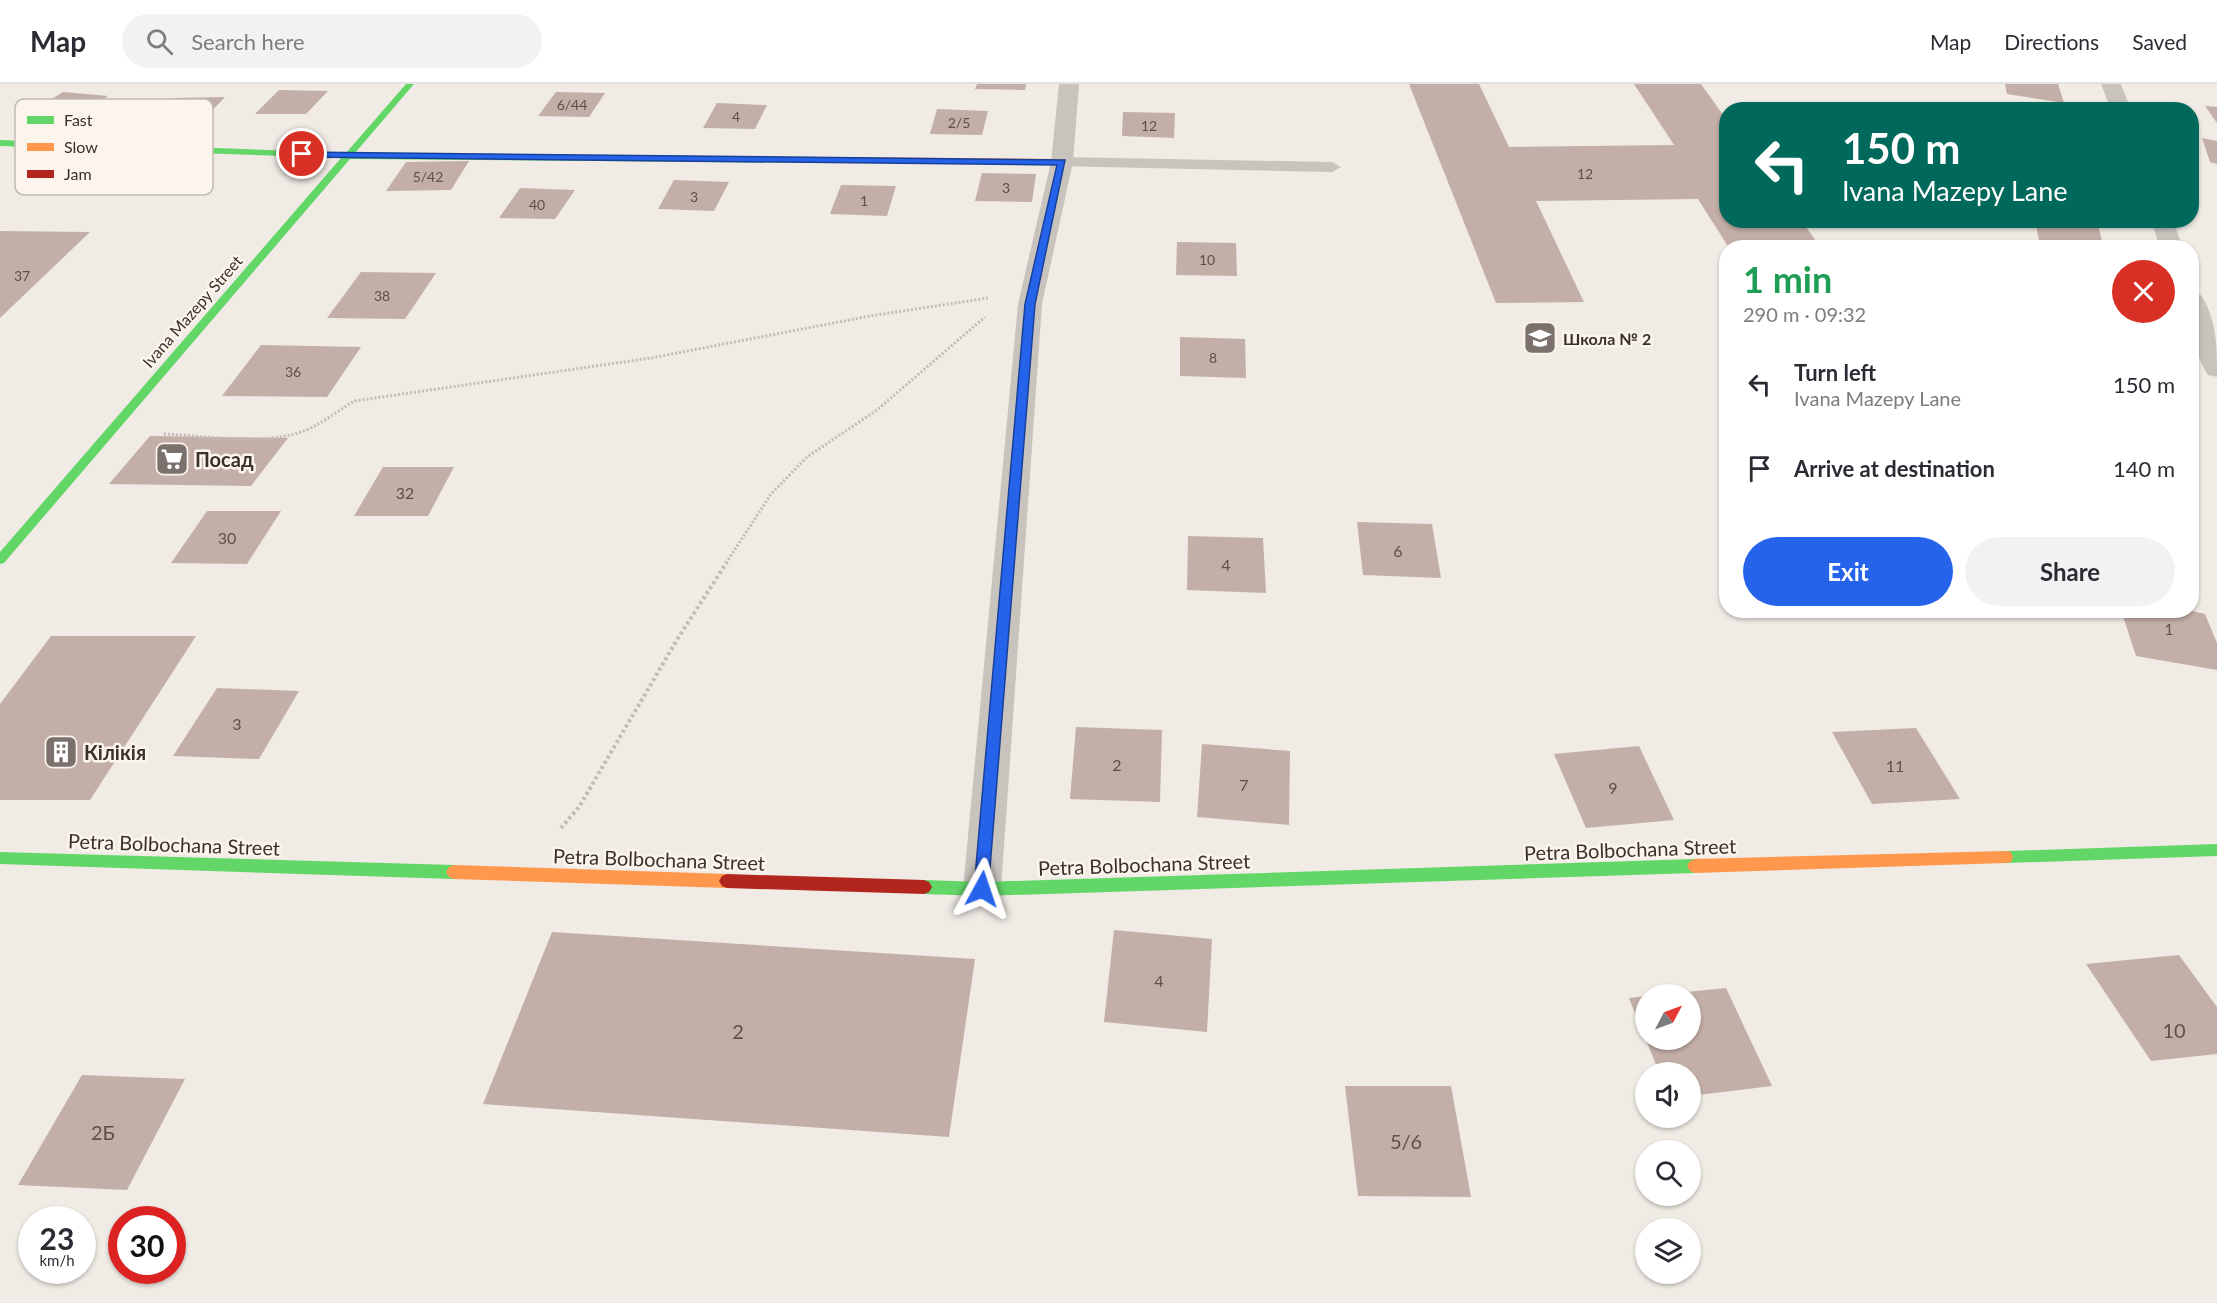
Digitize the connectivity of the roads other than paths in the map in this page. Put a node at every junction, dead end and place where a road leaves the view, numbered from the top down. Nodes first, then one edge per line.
1 (410, 84) edge
2 (1069, 84) edge
3 (2111, 84) edge
4 (2118, 102) edge
5 (0, 143) edge
6 (15, 144) edge
7 (213, 151) edge
8 (348, 156) junction
9 (1062, 162) junction
10 (1332, 167) dead end
11 (2199, 319) edge
12 (2217, 369) edge
13 (0, 560) edge
14 (2217, 850) edge
15 (0, 858) edge
16 (982, 889) junction

1 - 8 street, Ivana Mazepy Street
2 - 9 street
3 - 4 street
5 - 6 street
7 - 8 street
8 - 9 street
8 - 13 street, Ivana Mazepy Street
9 - 10 lane
9 - 16 street
11 - 12 street
14 - 16 street, Petra Bolbochana Street
15 - 16 street, Petra Bolbochana Street

